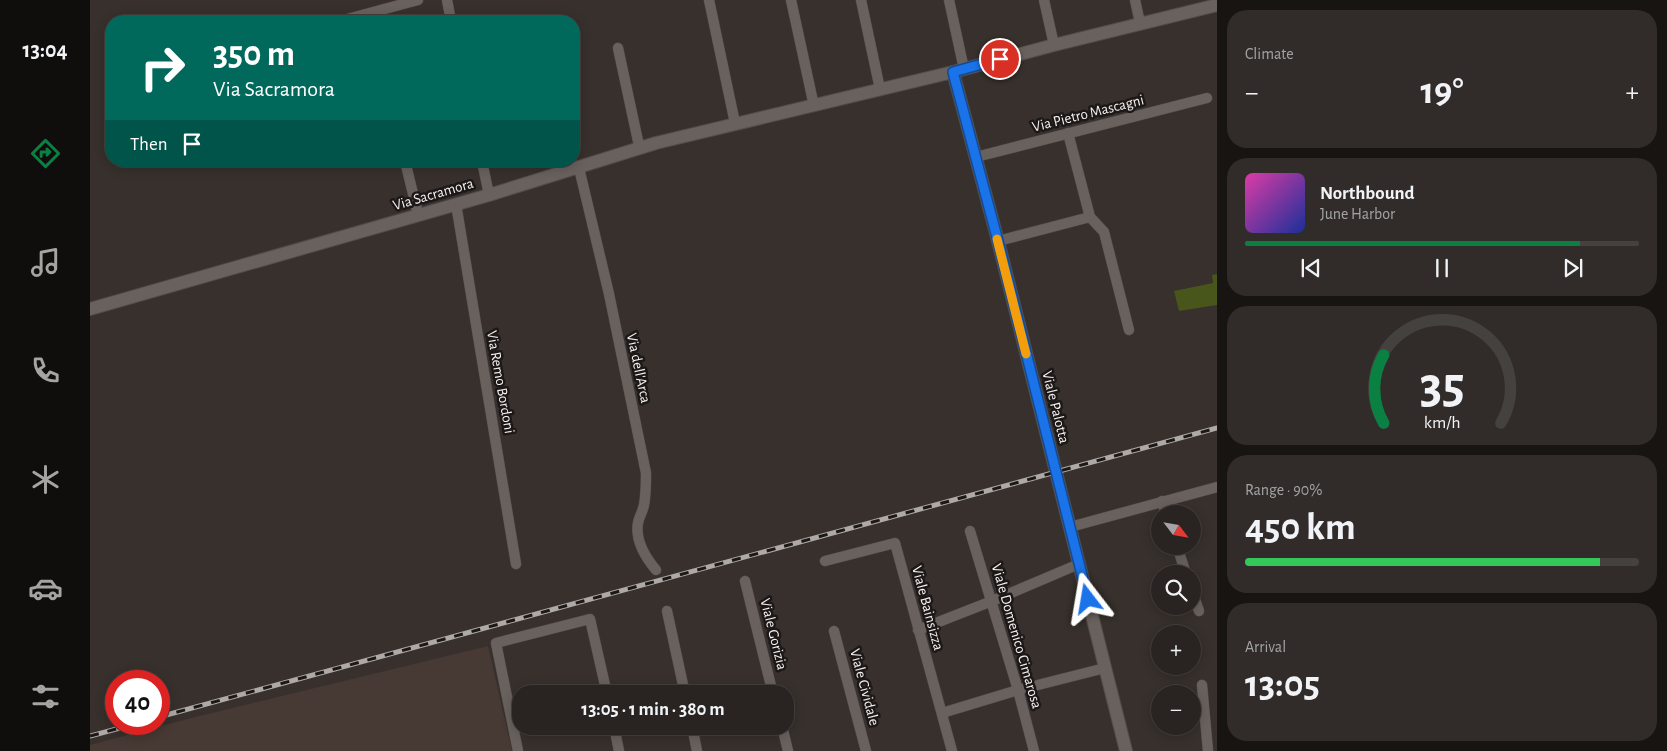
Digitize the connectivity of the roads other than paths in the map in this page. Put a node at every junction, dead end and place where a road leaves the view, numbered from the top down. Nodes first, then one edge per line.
1 (418, 0) edge
2 (447, 0) edge
3 (709, 0) edge
4 (791, 0) edge
5 (861, 0) edge
6 (867, 0) edge
7 (948, 0) edge
8 (1044, 0) edge
9 (1135, 0) edge
10 (1217, 5) edge
11 (360, 15) edge
12 (451, 15) edge
13 (1140, 23) junction
14 (1054, 44) junction
15 (618, 48) dead end
16 (959, 71) junction
17 (882, 88) junction
18 (1207, 98) dead end
19 (814, 106) junction
20 (735, 123) junction
21 (1068, 134) junction
22 (641, 148) junction
23 (976, 158) junction
24 (406, 167) edge
25 (483, 167) edge
26 (579, 168) junction
27 (489, 195) junction
28 (456, 204) junction
29 (418, 214) junction
30 (1090, 217) junction
31 (998, 241) junction
32 (90, 308) edge
33 (1129, 330) dead end
34 (1217, 487) edge
35 (1162, 502) junction
36 (1163, 505) edge
37 (1070, 527) junction
38 (970, 531) dead end
39 (825, 561) dead end
40 (516, 564) dead end
41 (1079, 564) junction
42 (656, 570) dead end
43 (745, 581) dead end
44 (992, 601) junction
45 (667, 611) dead end
46 (918, 630) junction
47 (834, 631) dead end
48 (1105, 668) junction
49 (605, 685) edge
50 (683, 685) edge
51 (771, 685) edge
52 (1202, 685) dead end
53 (1018, 690) junction
54 (942, 713) junction
55 (512, 722) edge
56 (515, 735) edge
57 (616, 735) edge
58 (694, 735) edge
59 (784, 735) edge
60 (518, 751) edge
61 (620, 751) edge
62 (697, 751) edge
63 (788, 751) edge
64 (866, 751) edge
65 (952, 751) edge
66 (1034, 751) edge
67 (1126, 751) edge
68 (1208, 751) edge

1 - 11 street
2 - 12 street
3 - 20 street
4 - 19 street
5 - 17 street
6 - 17 street
7 - 16 street
8 - 14 street
9 - 13 street
10 - 13 street, Via Sacramora
13 - 14 street, Via Sacramora
14 - 16 street, Via Sacramora
15 - 22 street
16 - 17 street, Via Sacramora
16 - 23 street, Viale Palotta
17 - 19 street, Via Sacramora
18 - 21 street, Via Pietro Mascagni
19 - 20 street, Via Sacramora
20 - 22 street, Via Sacramora
21 - 23 street, Via Pietro Mascagni
21 - 30 street
22 - 26 street, Via Sacramora
23 - 31 street, Viale Palotta
24 - 29 street
25 - 27 street
26 - 27 street, Via Sacramora
26 - 42 street, Via dell'Arca
27 - 28 street, Via Sacramora
28 - 29 street, Via Sacramora
28 - 40 street, Via Remo Bordoni
29 - 32 street, Via Sacramora
30 - 31 street
30 - 33 street
31 - 37 street, Viale Palotta
34 - 35 street
35 - 36 street
35 - 37 street
37 - 41 street, Viale Palotta
38 - 44 street, Viale Domenico Cimarosa
39 - 46 street, Viale Bainsizza
41 - 44 street
41 - 48 street, Viale Palotta
43 - 51 street, Viale Gorizia
44 - 46 street
44 - 53 street, Viale Domenico Cimarosa
45 - 50 street
46 - 54 street, Viale Bainsizza
47 - 64 street, Viale Cividale
48 - 53 street
48 - 67 street, Viale Palotta
49 - 55 street
52 - 68 street
53 - 54 street
53 - 66 street, Viale Domenico Cimarosa
54 - 65 street, Viale Bainsizza
56 - 60 street
57 - 61 street
58 - 62 street
59 - 63 street

